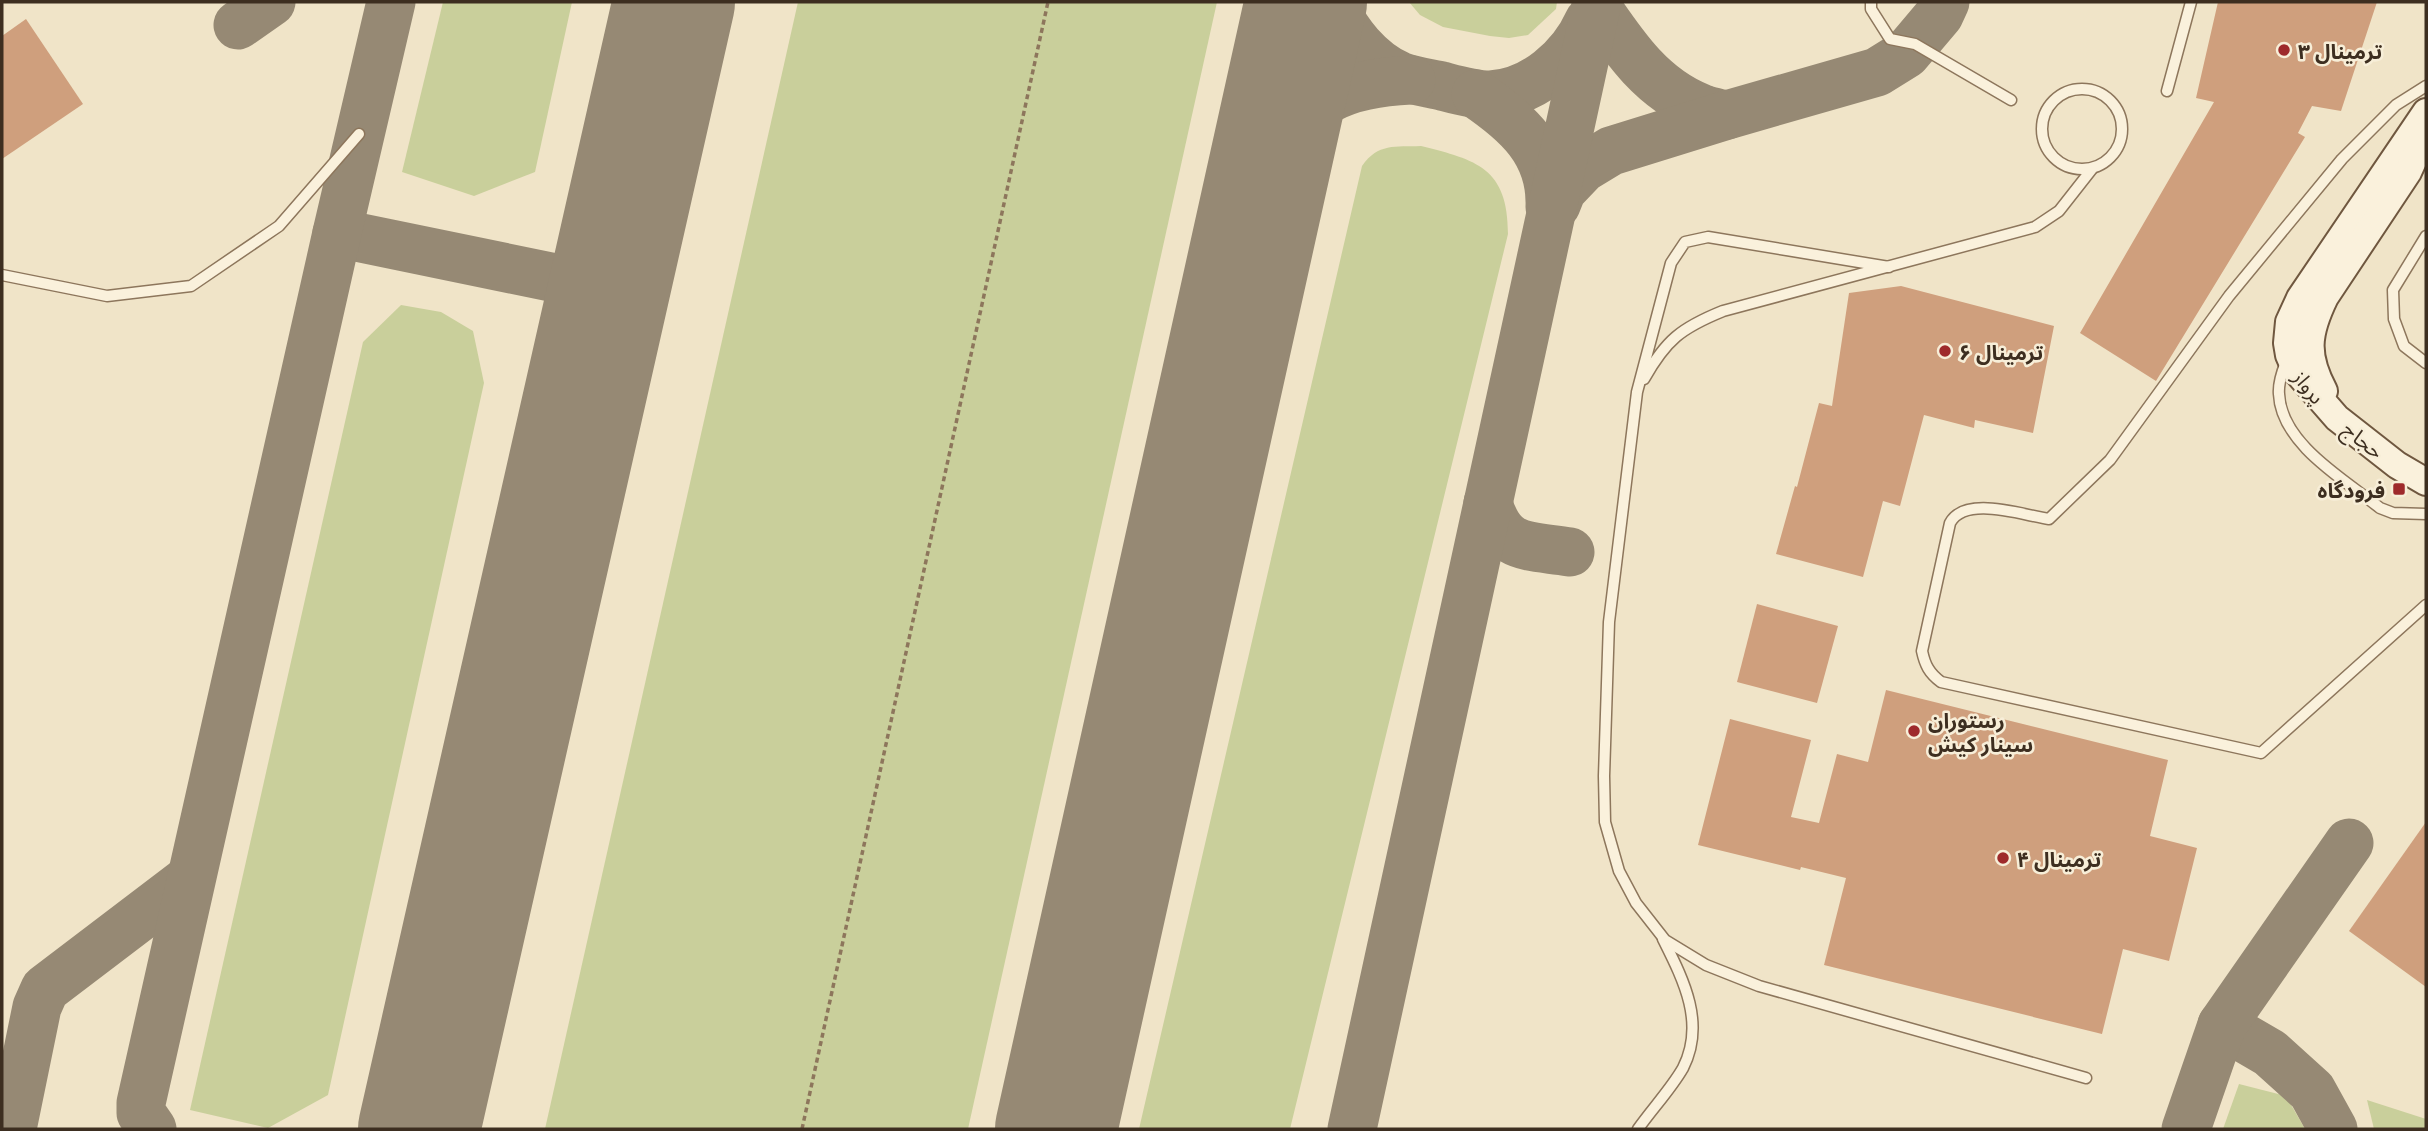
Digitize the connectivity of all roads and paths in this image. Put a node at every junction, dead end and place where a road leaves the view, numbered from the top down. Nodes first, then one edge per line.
1 (1048, 2) edge
2 (1871, 2) edge
3 (2191, 2) edge
4 (2426, 86) edge
5 (2167, 91) dead end
6 (2011, 100) dead end
7 (2426, 111) edge
8 (2426, 133) edge
9 (359, 134) dead end
10 (2091, 169) junction
11 (2426, 236) edge
12 (1889, 267) junction
13 (2, 275) edge
14 (2288, 355) junction
15 (2426, 363) edge
16 (1637, 392) junction
17 (2337, 418) junction
18 (2426, 482) edge
19 (2426, 514) edge
20 (2426, 605) edge
21 (1659, 932) junction
22 (2086, 1078) dead end
23 (802, 1129) edge
24 (1638, 1129) edge

1 - 23 path
2 - 6 lane
3 - 5 lane
4 - 20 lane
7 - 14 main road, پرواز
8 - 17 main road, پرواز
9 - 13 lane
10 - 10 lane
10 - 12 lane
11 - 15 lane
12 - 16 lane
12 - 16 lane
14 - 17 main road, پرواز
14 - 19 lane
16 - 21 lane
17 - 18 main road, حجاج
21 - 22 lane
21 - 24 lane

